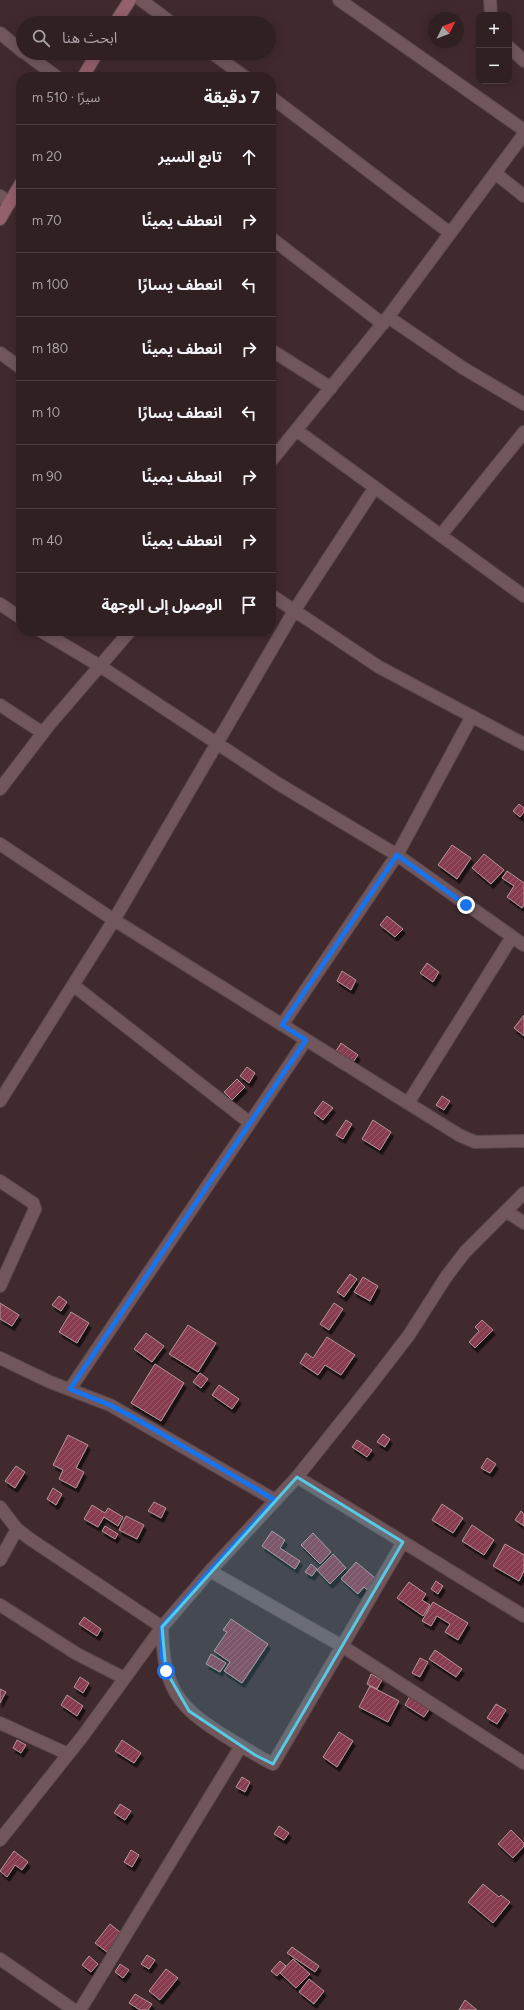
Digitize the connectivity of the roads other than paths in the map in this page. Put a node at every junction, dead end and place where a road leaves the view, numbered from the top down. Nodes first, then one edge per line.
1 (130, 0) edge
2 (141, 0) edge
3 (339, 0) edge
4 (490, 0) edge
5 (491, 12) edge
6 (120, 16) edge
7 (163, 16) edge
8 (0, 34) edge
9 (16, 46) edge
10 (512, 51) edge
11 (35, 60) edge
12 (93, 60) edge
13 (221, 60) edge
14 (524, 62) edge
15 (50, 72) edge
16 (87, 72) edge
17 (237, 72) edge
18 (276, 101) edge
19 (524, 130) edge
20 (524, 134) edge
21 (495, 174) junction
22 (16, 190) edge
23 (524, 196) edge
24 (5, 200) edge
25 (0, 219) edge
26 (450, 233) junction
27 (276, 242) edge
28 (386, 320) junction
29 (0, 353) edge
30 (276, 353) edge
31 (16, 364) edge
32 (331, 388) junction
33 (524, 404) edge
34 (296, 430) junction
35 (524, 432) edge
36 (276, 455) edge
37 (375, 487) junction
38 (441, 535) junction
39 (524, 596) edge
40 (276, 599) edge
41 (0, 604) edge
42 (294, 612) junction
43 (16, 615) edge
44 (49, 636) edge
45 (126, 636) edge
46 (100, 666) junction
47 (0, 705) edge
48 (472, 716) junction
49 (43, 733) junction
50 (216, 742) junction
51 (524, 744) edge
52 (0, 789) edge
53 (0, 844) edge
54 (397, 855) junction
55 (114, 920) junction
56 (512, 937) junction
57 (524, 945) edge
58 (73, 985) junction
59 (282, 1025) junction
60 (306, 1040) junction
61 (0, 1101) edge
62 (408, 1104) junction
63 (250, 1123) junction
64 (524, 1141) edge
65 (0, 1181) edge
66 (524, 1193) edge
67 (506, 1211) junction
68 (524, 1223) edge
69 (0, 1286) edge
70 (0, 1358) edge
71 (70, 1389) junction
72 (297, 1477) junction
73 (275, 1500) junction
74 (0, 1507) edge
75 (17, 1529) junction
76 (403, 1542) junction
77 (0, 1560) edge
78 (210, 1571) junction
79 (0, 1605) edge
80 (524, 1616) edge
81 (162, 1627) junction
82 (342, 1646) junction
83 (124, 1678) junction
84 (0, 1723) edge
85 (241, 1746) junction
86 (68, 1754) junction
87 (524, 1763) edge
88 (0, 1840) edge
89 (0, 1959) edge
90 (74, 2010) edge
91 (80, 2010) edge

1 - 6 street
2 - 7 street
3 - 19 street
4 - 5 street
8 - 9 street
10 - 14 street
11 - 15 street
12 - 16 street
13 - 17 street
18 - 26 street
20 - 21 street
21 - 23 street
21 - 26 street
22 - 24 street
24 - 25 street
26 - 28 street
27 - 28 street
28 - 32 street
28 - 33 street
29 - 31 street
30 - 32 street
32 - 34 street
34 - 36 street
34 - 37 street
35 - 38 street
37 - 38 street
37 - 42 street
38 - 39 street
40 - 42 street
41 - 43 street
42 - 48 street
42 - 50 street
44 - 46 street
45 - 46 street
46 - 49 street
46 - 50 street
47 - 49 street
48 - 51 street
48 - 54 street
49 - 52 street
50 - 54 street
50 - 55 street
53 - 55 street
54 - 56 street
54 - 59 street
55 - 58 street
55 - 59 street
56 - 57 street
56 - 62 street
58 - 61 street
58 - 63 street
59 - 60 street
60 - 62 street
60 - 63 street
62 - 64 street
63 - 71 street
65 - 69 street
66 - 67 street
67 - 68 street
67 - 72 street
70 - 71 street
71 - 73 street
72 - 73 street
72 - 76 street
73 - 78 street
74 - 75 street
75 - 77 street
75 - 81 street
76 - 80 street
76 - 82 street
78 - 81 street
78 - 82 street
79 - 83 street
81 - 83 street
81 - 85 street
82 - 85 street
82 - 87 street
83 - 86 street
84 - 86 street
85 - 91 street
86 - 88 street
89 - 90 street

